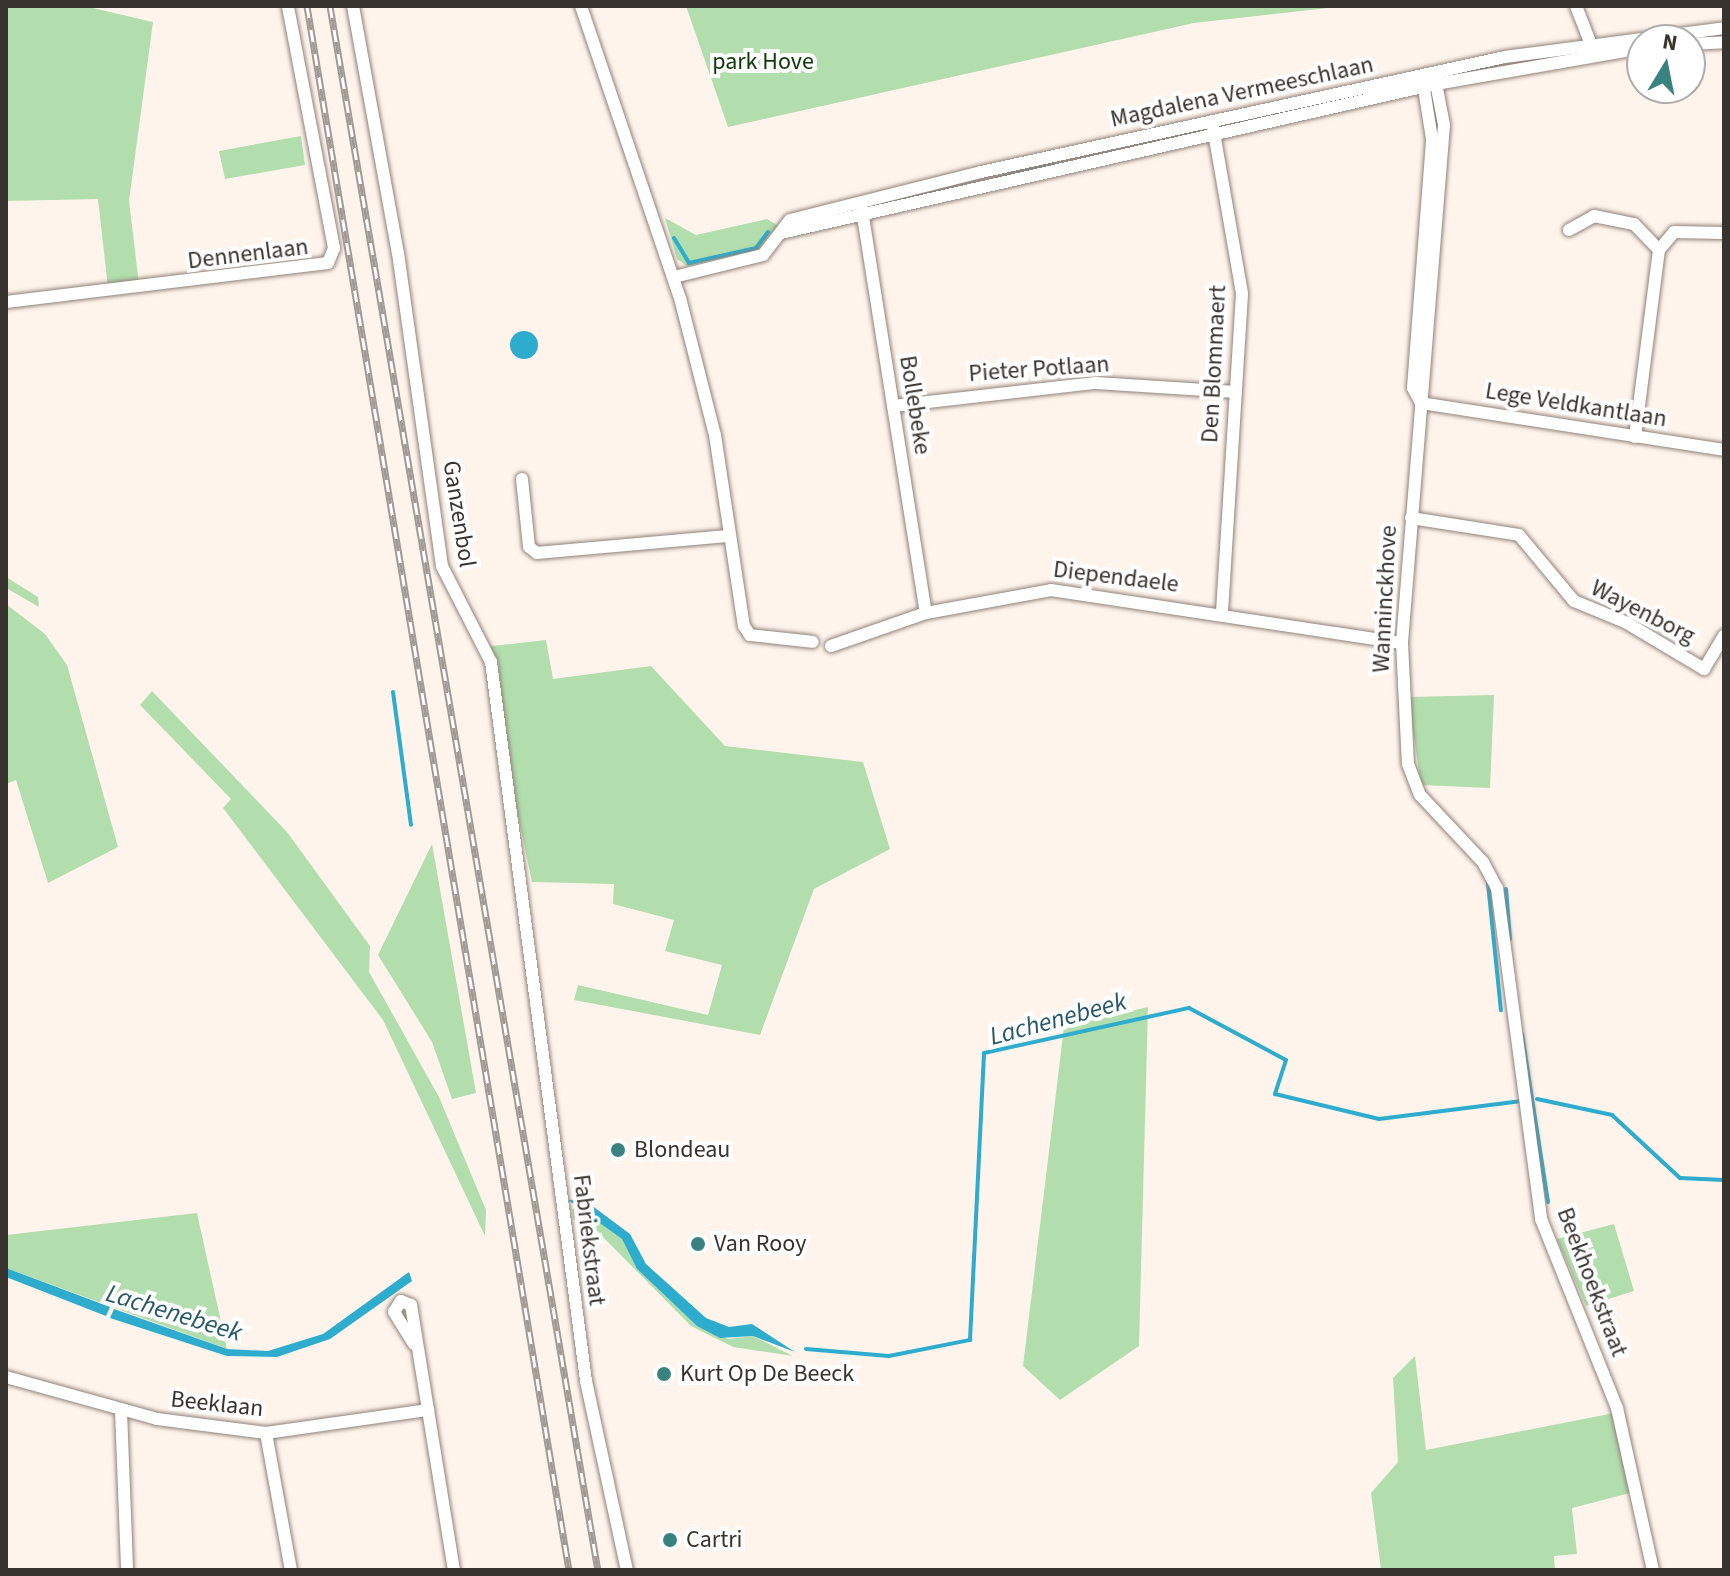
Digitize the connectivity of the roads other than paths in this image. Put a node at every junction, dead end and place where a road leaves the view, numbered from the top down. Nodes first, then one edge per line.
1 (288, 6) edge
2 (353, 6) edge
3 (581, 6) edge
4 (1576, 6) edge
5 (1724, 28) edge
6 (1592, 47) junction
7 (1626, 48) edge
8 (1429, 80) junction
9 (1213, 127) junction
10 (862, 210) junction
11 (1569, 230) dead end
12 (1724, 233) edge
13 (1659, 250) junction
14 (674, 277) junction
15 (6, 302) edge
16 (1236, 392) junction
17 (1421, 403) junction
18 (893, 406) junction
19 (1635, 437) junction
20 (1724, 450) edge
21 (522, 479) dead end
22 (1411, 518) junction
23 (727, 536) junction
24 (926, 613) junction
25 (1222, 613) junction
26 (1724, 636) edge
27 (813, 642) dead end
28 (1402, 643) junction
29 (831, 646) dead end
30 (1420, 795) joint
31 (528, 913) joint
32 (414, 1344) dead end
33 (6, 1377) edge
34 (428, 1410) junction
35 (121, 1411) junction
36 (266, 1433) junction
37 (127, 1570) edge
38 (291, 1570) edge
39 (454, 1570) edge
40 (627, 1570) edge
41 (1653, 1570) edge

1 - 15 street, Dennenlaan
2 - 31 street, Ganzenbol
3 - 14 street
4 - 6 street
5 - 6 street, Magdalena Vermeeschlaan
6 - 7 street, Magdalena Vermeeschlaan
6 - 8 street, Magdalena Vermeeschlaan
8 - 9 street, Magdalena Vermeeschlaan
8 - 17 street, Wanninckhove
9 - 10 street, Magdalena Vermeeschlaan
9 - 16 street, Den Blommaert
10 - 14 street, Magdalena Vermeeschlaan
10 - 18 street, Bollebeke
11 - 13 street
12 - 13 street
13 - 19 street
14 - 23 street
16 - 18 street, Pieter Potlaan
16 - 25 street, Den Blommaert
17 - 19 street, Lege Veldkantlaan
17 - 22 street, Wanninckhove
18 - 24 street, Bollebeke
19 - 20 street, Lege Veldkantlaan
21 - 23 street
22 - 26 street, Wayenborg
22 - 28 street, Wanninckhove
23 - 27 street
24 - 25 street, Diependaele
24 - 29 street, Diependaele
25 - 28 street, Diependaele
28 - 30 street, Wanninckhove
30 - 41 street, Beekhoekstraat
31 - 40 street, Fabriekstraat
32 - 34 street
33 - 35 street, Beeklaan
34 - 36 street, Beeklaan
34 - 39 street
35 - 36 street, Beeklaan
35 - 37 street
36 - 38 street

